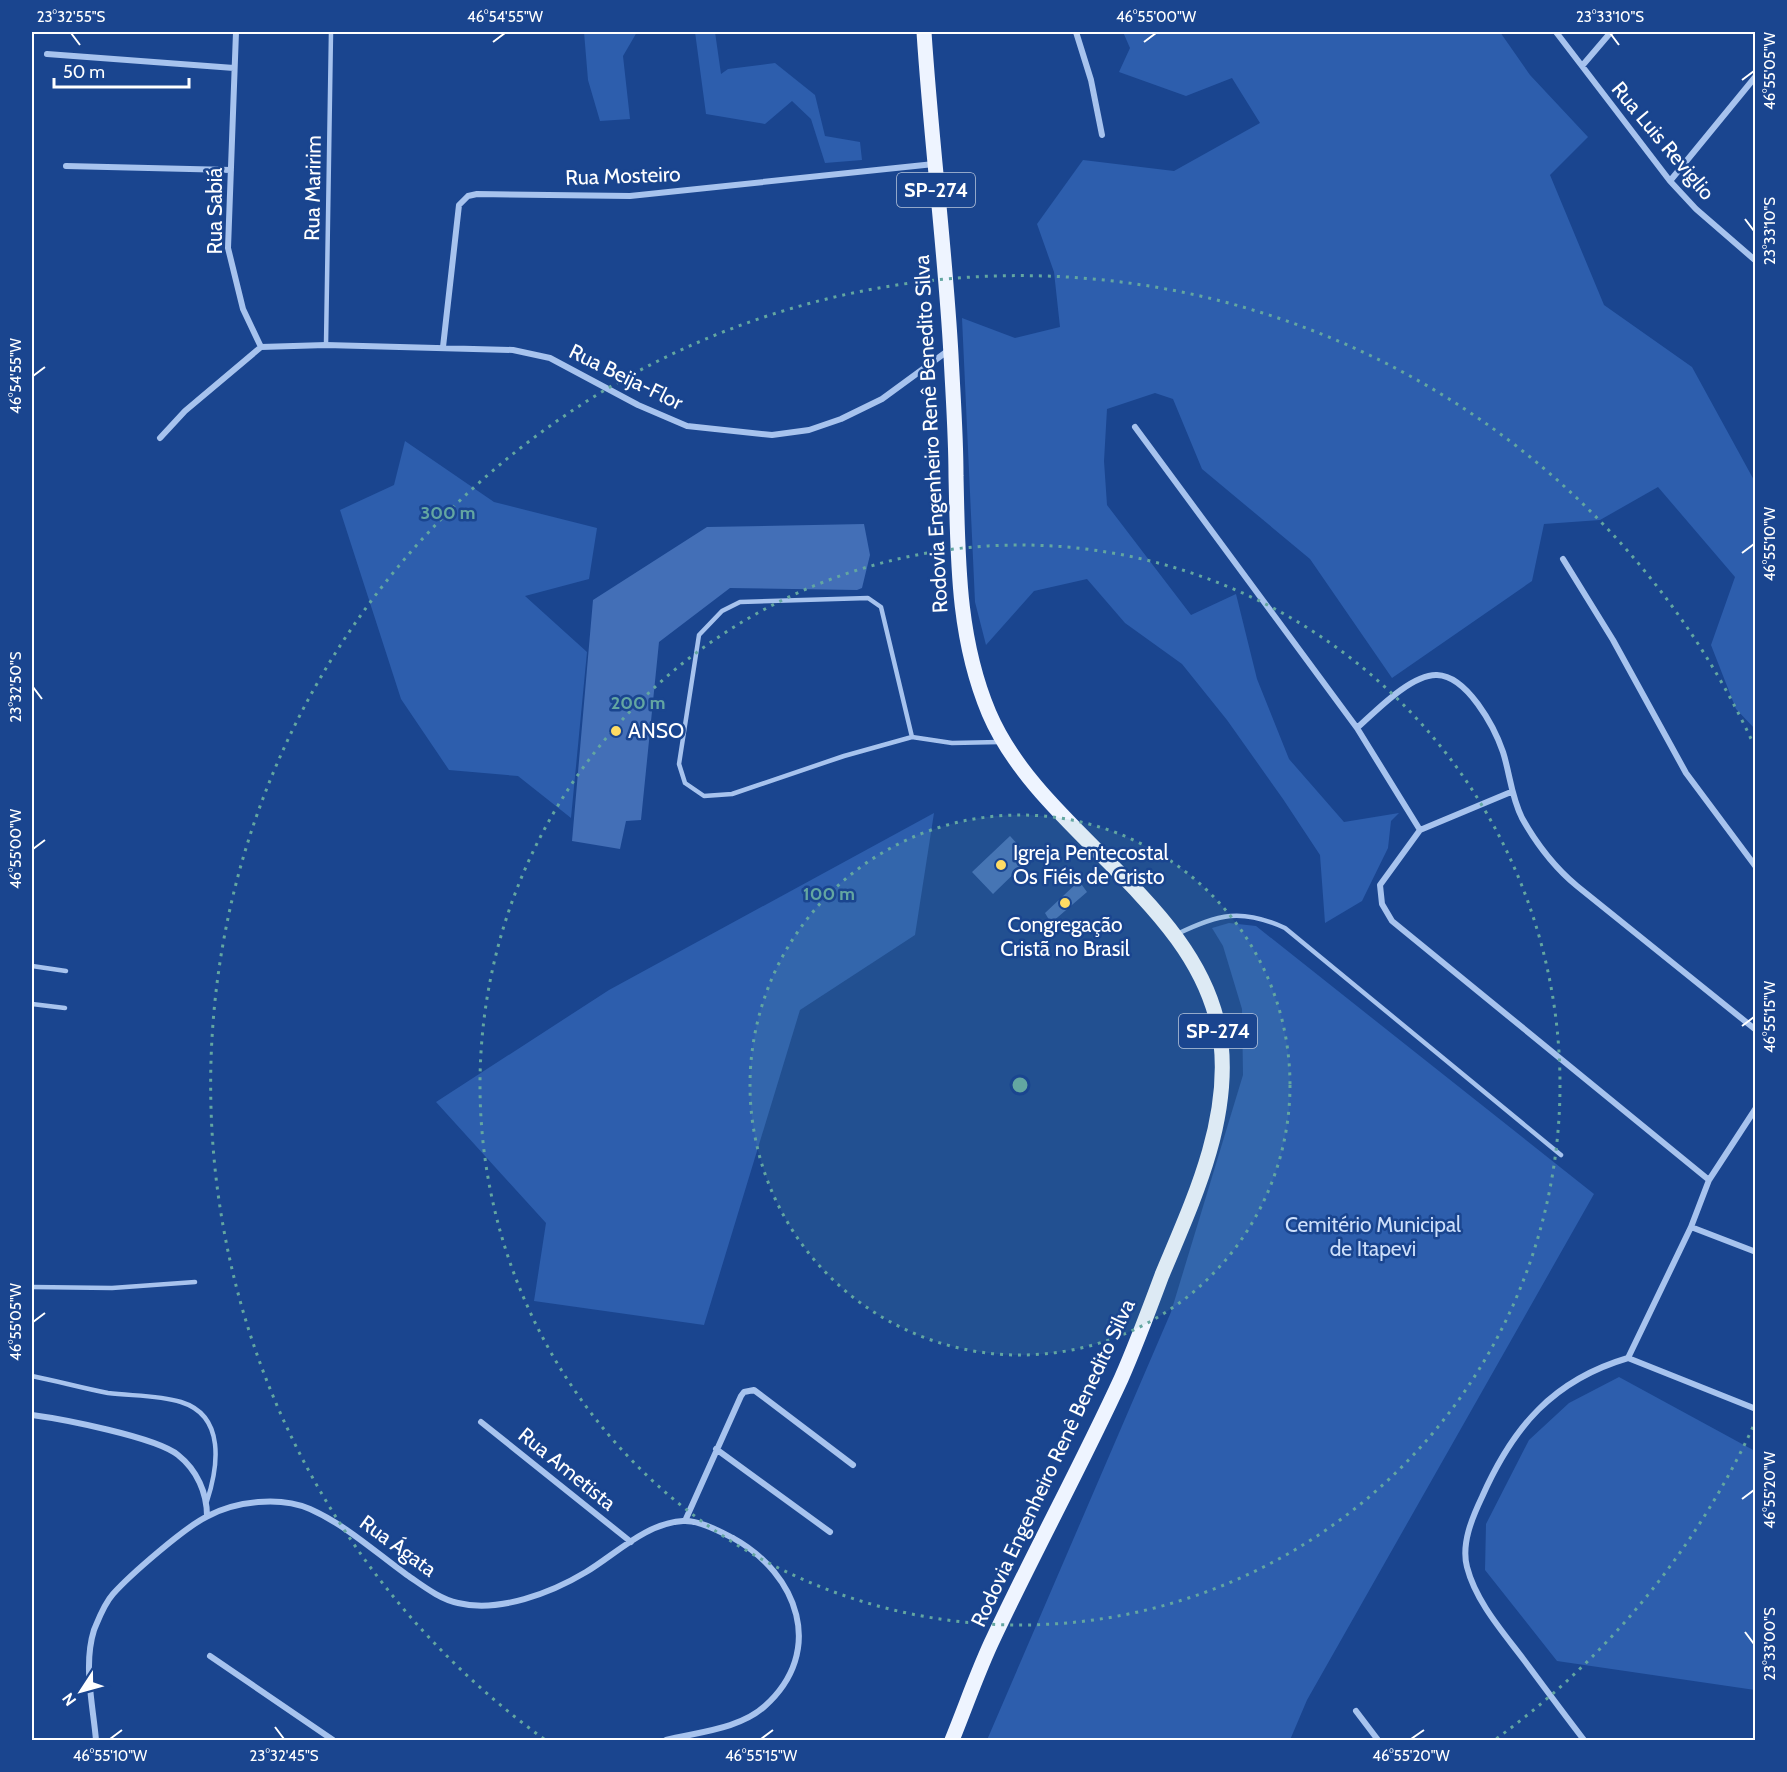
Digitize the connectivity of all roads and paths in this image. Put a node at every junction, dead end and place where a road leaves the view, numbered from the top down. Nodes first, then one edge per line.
1 (236, 32) edge
2 (331, 32) edge
3 (1076, 32) edge
4 (1556, 32) edge
5 (1611, 32) edge
6 (921, 34) edge
7 (47, 54) dead end
8 (1582, 66) junction
9 (234, 68) junction
10 (1755, 76) edge
11 (1102, 135) dead end
12 (934, 164) junction
13 (66, 166) dead end
14 (231, 170) junction
15 (1670, 181) junction
16 (1755, 261) edge
17 (326, 345) junction
18 (261, 347) junction
19 (443, 347) junction
20 (951, 349) junction
21 (1135, 427) dead end
22 (160, 438) dead end
23 (1563, 559) dead end
24 (1357, 728) junction
25 (912, 737) junction
26 (1006, 742) junction
27 (1511, 792) junction
28 (1420, 830) junction
29 (1755, 867) edge
30 (1174, 936) junction
31 (32, 966) edge
32 (66, 970) dead end
33 (32, 1004) edge
34 (65, 1008) dead end
35 (1755, 1030) edge
36 (1755, 1108) edge
37 (1561, 1155) dead end
38 (1709, 1180) junction
39 (1691, 1227) junction
40 (1755, 1252) edge
41 (195, 1282) dead end
42 (32, 1287) edge
43 (1628, 1358) junction
44 (32, 1376) edge
45 (1755, 1409) edge
46 (32, 1415) edge
47 (481, 1422) dead end
48 (716, 1449) junction
49 (853, 1465) dead end
50 (207, 1501) junction
51 (207, 1516) junction
52 (685, 1521) junction
53 (830, 1532) dead end
54 (631, 1542) junction
55 (210, 1656) dead end
56 (1356, 1711) dead end
57 (96, 1740) edge
58 (333, 1740) edge
59 (666, 1740) edge
60 (952, 1740) edge
61 (1378, 1740) edge
62 (1584, 1740) edge

1 - 9 street, Rua Sabiá
2 - 17 lane, Rua Maririm
3 - 11 street
4 - 8 street, Rua Luis Reviglio
5 - 8 street
6 - 12 main road, Rodovia Engenheiro Renê Benedito Silva / SP-274
7 - 9 street
8 - 15 street, Rua Luis Reviglio
9 - 14 street, Rua Sabiá
10 - 15 street
12 - 19 street, Rua Mosteiro
12 - 20 main road, Rodovia Engenheiro Renê Benedito Silva / SP-274
13 - 14 street
14 - 18 street, Rua Sabiá
15 - 16 street, Rua Luis Reviglio
17 - 18 street
17 - 19 street
18 - 22 street
19 - 20 street, Rua Beija-Flor
20 - 26 main road, Rodovia Engenheiro Renê Benedito Silva / SP-274
21 - 24 street
23 - 29 street
24 - 27 street
24 - 28 street
25 - 25 lane
25 - 26 lane
26 - 30 main road, Rodovia Engenheiro Renê Benedito Silva / SP-274
27 - 28 street
27 - 35 street
28 - 38 street
30 - 37 lane
30 - 60 main road, Rodovia Engenheiro Renê Benedito Silva / SP-274
31 - 32 lane
33 - 34 lane
36 - 38 street
38 - 39 street
39 - 40 street
39 - 43 street
41 - 42 lane
43 - 45 street
43 - 62 street
44 - 50 lane
46 - 50 street
47 - 54 street, Rua Ametista
48 - 49 street
48 - 52 street
48 - 53 street
50 - 51 street
51 - 54 street, Rua Ágata
51 - 57 street
52 - 54 street, Rua Ágata
52 - 59 street
55 - 58 street
56 - 61 street

